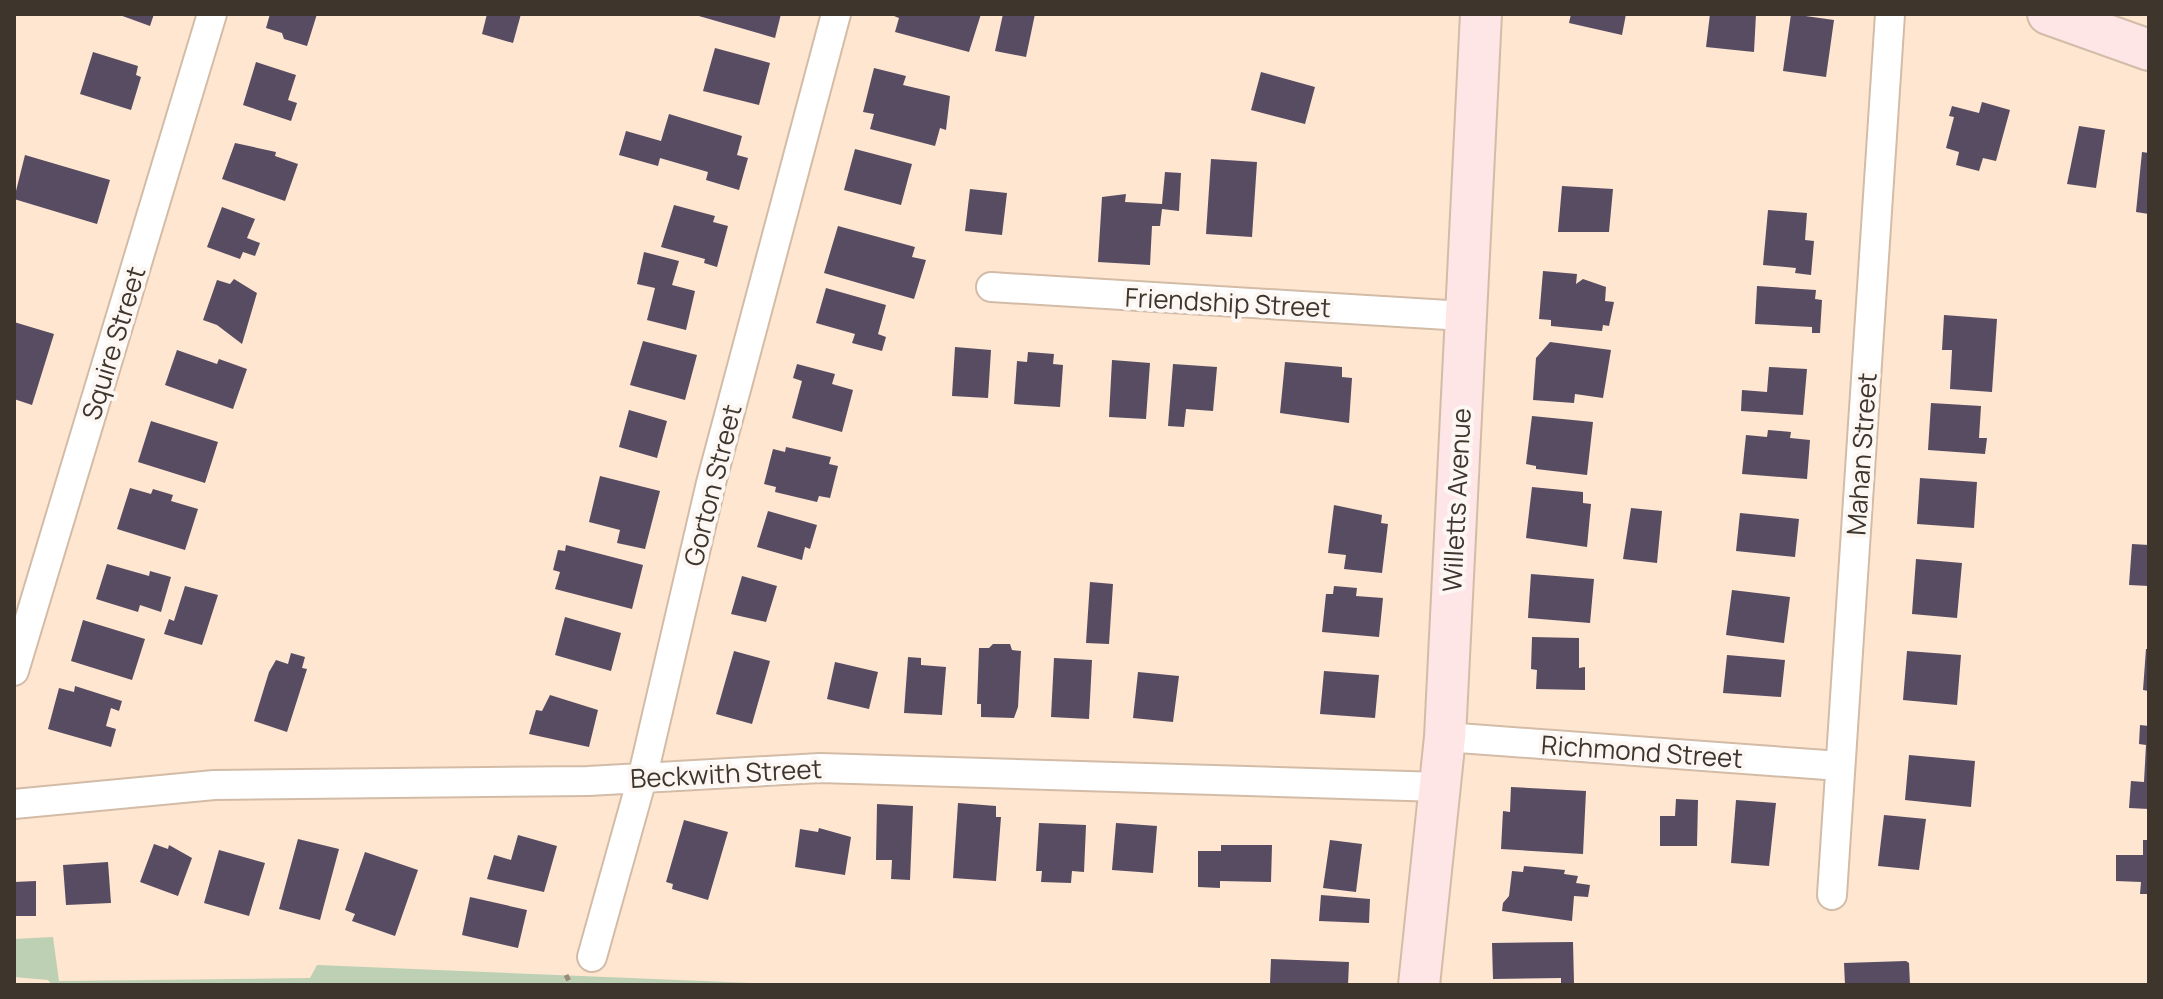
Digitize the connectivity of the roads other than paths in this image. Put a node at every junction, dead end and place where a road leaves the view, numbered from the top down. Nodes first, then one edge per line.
1 (212, 14) edge
2 (836, 14) edge
3 (1481, 14) edge
4 (1890, 14) edge
5 (2048, 14) edge
6 (2149, 50) edge
7 (991, 287) dead end
8 (1464, 316) junction
9 (14, 671) edge
10 (1445, 737) junction
11 (1840, 766) junction
12 (643, 775) junction
13 (1440, 787) junction
14 (14, 804) edge
15 (1832, 895) dead end
16 (592, 957) dead end
17 (1419, 985) edge

1 - 9 street, Squire Street
2 - 12 street, Gorton Street
3 - 8 street, Willetts Avenue
4 - 11 street, Mahan Street
5 - 6 street
7 - 8 street, Friendship Street
8 - 10 street, Willetts Avenue
10 - 11 street, Richmond Street
10 - 13 street, Willetts Avenue
11 - 15 street, Mahan Street
12 - 13 street, Beckwith Street
12 - 14 street, Beckwith Street
12 - 16 street, Gorton Street
13 - 17 street, Willetts Avenue

